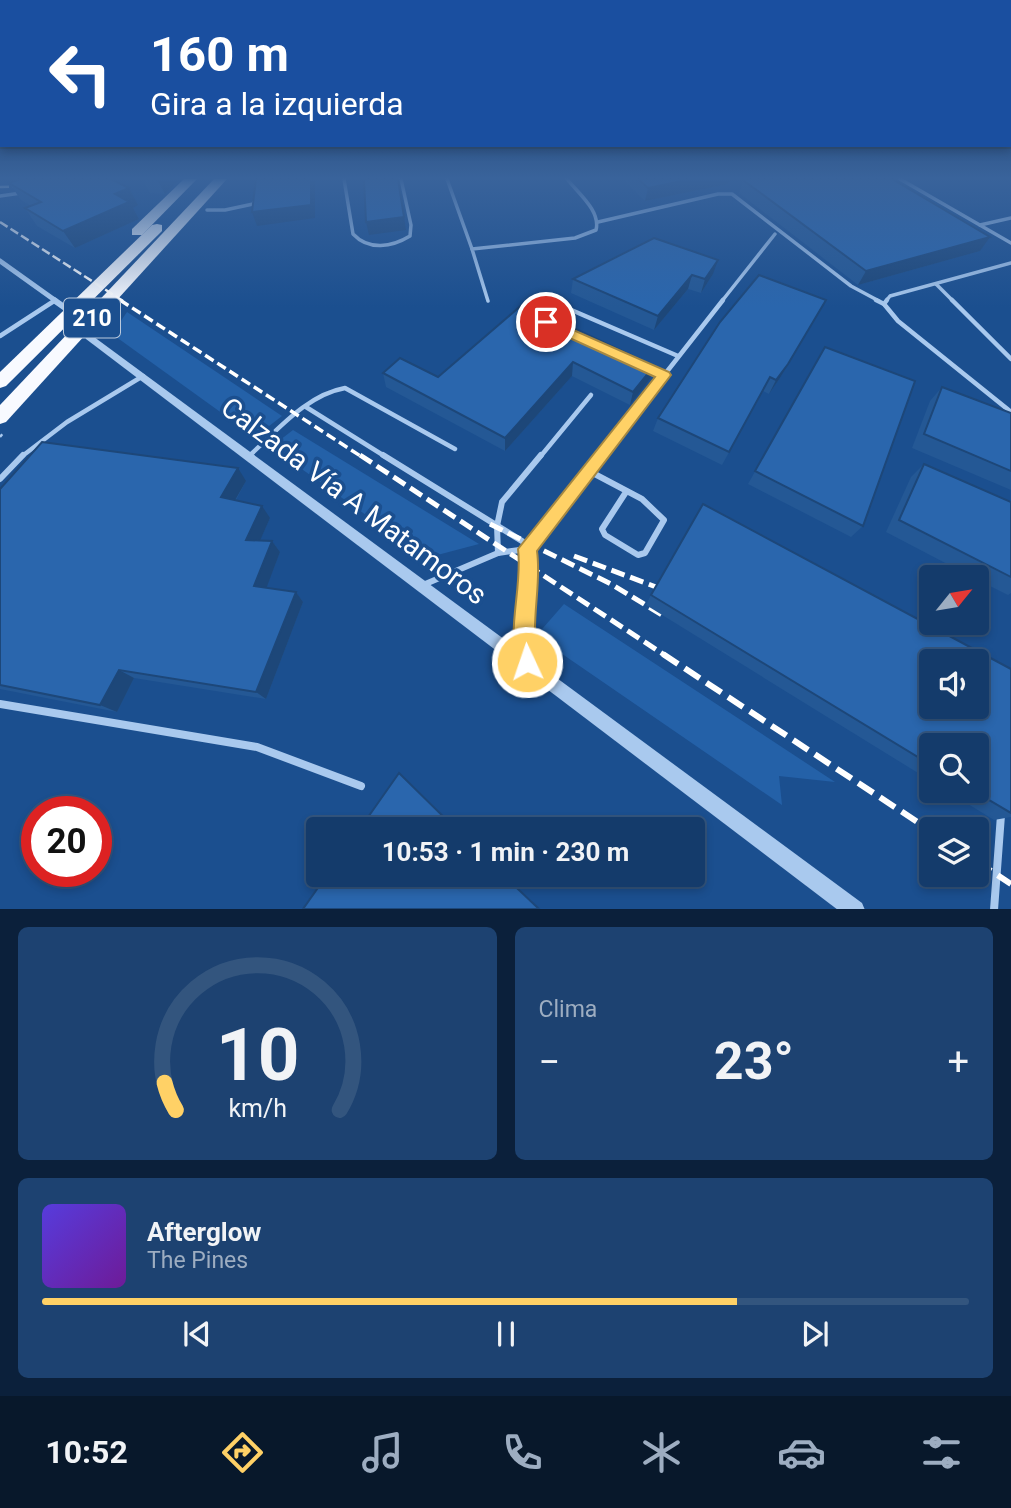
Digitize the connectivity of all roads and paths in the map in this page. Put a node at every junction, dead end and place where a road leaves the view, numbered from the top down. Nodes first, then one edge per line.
1 (148, 221) edge
2 (171, 221) edge
3 (172, 221) edge
4 (196, 221) edge
5 (351, 221) edge
6 (410, 221) edge
7 (462, 221) edge
8 (767, 221) edge
9 (974, 221) edge
10 (996, 221) edge
11 (598, 222) edge
12 (980, 225) junction
13 (775, 234) dead end
14 (1011, 243) edge
15 (472, 249) junction
16 (0, 261) edge
17 (1011, 263) edge
18 (103, 281) junction
19 (936, 284) junction
20 (54, 301) junction
21 (488, 302) dead end
22 (884, 304) junction
23 (71, 312) junction
24 (546, 322) edge
25 (0, 337) edge
26 (90, 337) junction
27 (678, 356) junction
28 (1011, 359) edge
29 (640, 364) edge
30 (664, 375) junction
31 (143, 376) junction
32 (0, 382) edge
33 (23, 392) junction
34 (591, 396) dead end
35 (306, 407) junction
36 (1011, 412) edge
37 (0, 417) edge
38 (455, 449) dead end
39 (249, 456) junction
40 (589, 471) junction
41 (0, 480) edge
42 (626, 492) junction
43 (497, 526) junction
44 (529, 547) junction
45 (498, 553) junction
46 (424, 585) junction
47 (527, 662) junction
48 (0, 704) edge
49 (361, 786) dead end
50 (1003, 804) edge
51 (855, 909) edge
52 (994, 909) edge

1 - 18 highway
2 - 18 highway, 210
3 - 33 highway, 210
4 - 26 highway
5 - 6 lane
7 - 15 lane
8 - 22 lane
9 - 12 lane
10 - 12 lane
11 - 15 lane
12 - 14 lane
13 - 27 lane
15 - 21 lane
16 - 20 street
17 - 19 lane
18 - 23 highway, 210
19 - 22 lane
19 - 28 lane
20 - 23 street
20 - 25 lane
22 - 36 lane
23 - 32 highway, 210
24 - 27 lane
26 - 31 street, Calzada Vía A Matamoros
26 - 33 highway
27 - 30 lane
29 - 30 lane
30 - 40 lane
31 - 39 street, Calzada Vía A Matamoros
31 - 41 lane
33 - 37 highway, 210
34 - 43 lane
35 - 38 lane
35 - 39 lane
35 - 43 lane
39 - 46 street, Calzada Vía A Matamoros
40 - 42 lane
40 - 44 lane
42 - 42 lane
43 - 44 lane
43 - 45 lane
44 - 45 lane
44 - 47 lane
45 - 46 lane
46 - 47 street, Calzada Vía A Matamoros
47 - 51 street, Calzada Vía A Matamoros
48 - 49 lane
50 - 52 lane

